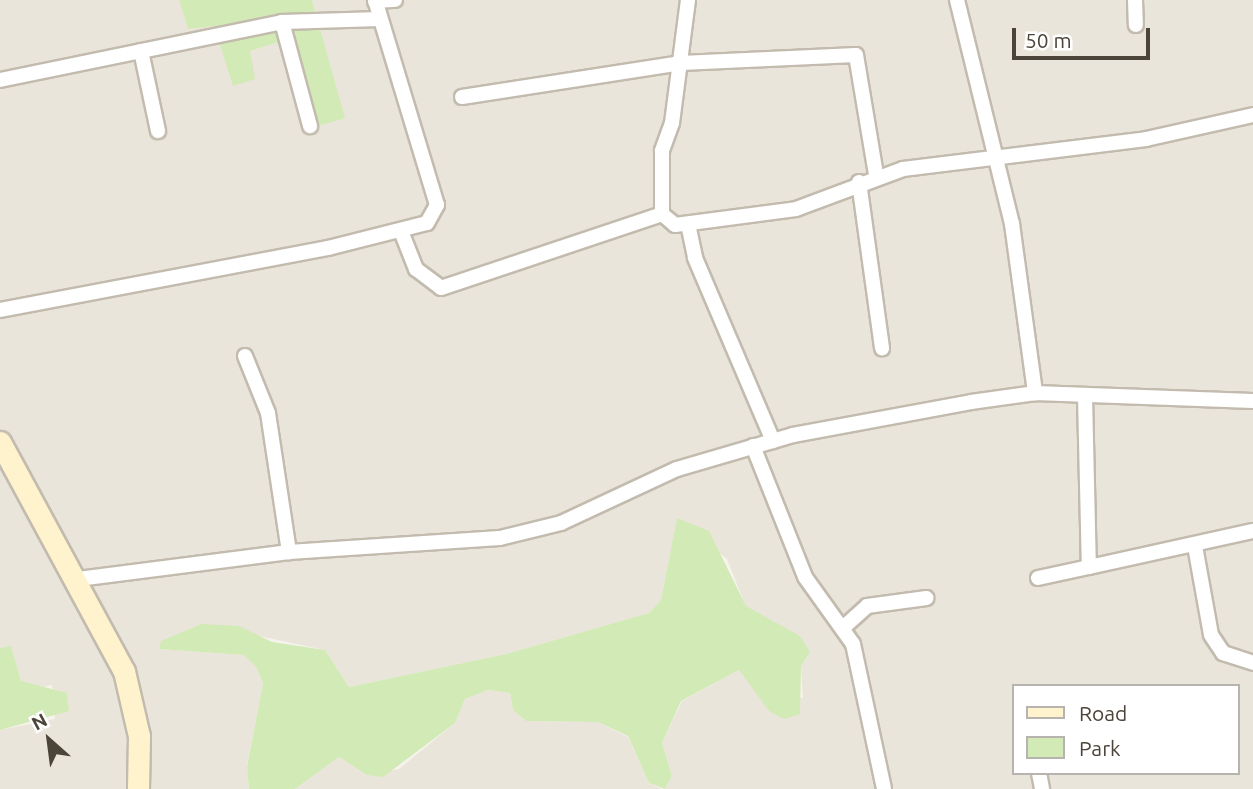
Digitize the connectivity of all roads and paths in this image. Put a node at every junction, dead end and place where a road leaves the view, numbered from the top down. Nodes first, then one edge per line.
1 (394, 0) edge
2 (688, 0) edge
3 (957, 0) edge
4 (1135, 0) edge
5 (375, 1) edge
6 (380, 19) junction
7 (282, 22) junction
8 (1136, 25) dead end
9 (141, 51) junction
10 (681, 64) junction
11 (0, 80) edge
12 (462, 97) dead end
13 (1253, 115) edge
14 (310, 127) dead end
15 (158, 131) dead end
16 (993, 158) junction
17 (876, 174) junction
18 (859, 182) junction
19 (662, 214) junction
20 (688, 224) junction
21 (401, 231) junction
22 (0, 310) edge
23 (882, 348) dead end
24 (245, 356) dead end
25 (1035, 393) junction
26 (1085, 396) junction
27 (1253, 401) edge
28 (773, 441) junction
29 (0, 442) edge
30 (753, 446) junction
31 (10, 475) edge
32 (1253, 531) edge
33 (1195, 546) junction
34 (289, 552) junction
35 (1089, 567) junction
36 (78, 579) junction
37 (1038, 579) dead end
38 (926, 598) dead end
39 (845, 626) junction
40 (1253, 663) edge
41 (138, 789) edge
42 (884, 789) edge

1 - 5 street
2 - 10 street
3 - 16 street
4 - 8 street
5 - 6 street
6 - 7 street
6 - 21 street
7 - 9 street
7 - 14 street
9 - 11 street
9 - 15 street
10 - 12 street
10 - 17 street
10 - 19 street
13 - 16 street
16 - 17 street
16 - 25 street
17 - 18 street
18 - 20 street
18 - 23 street
19 - 20 street
19 - 21 street
20 - 28 street
21 - 22 street
24 - 34 street
25 - 26 street
25 - 28 street
26 - 27 street
26 - 35 street
28 - 30 street
29 - 31 street
30 - 34 street
30 - 39 street
31 - 36 street
32 - 33 street
33 - 35 street
33 - 40 street
34 - 36 street
35 - 37 street
36 - 41 street
38 - 39 street
39 - 42 street

